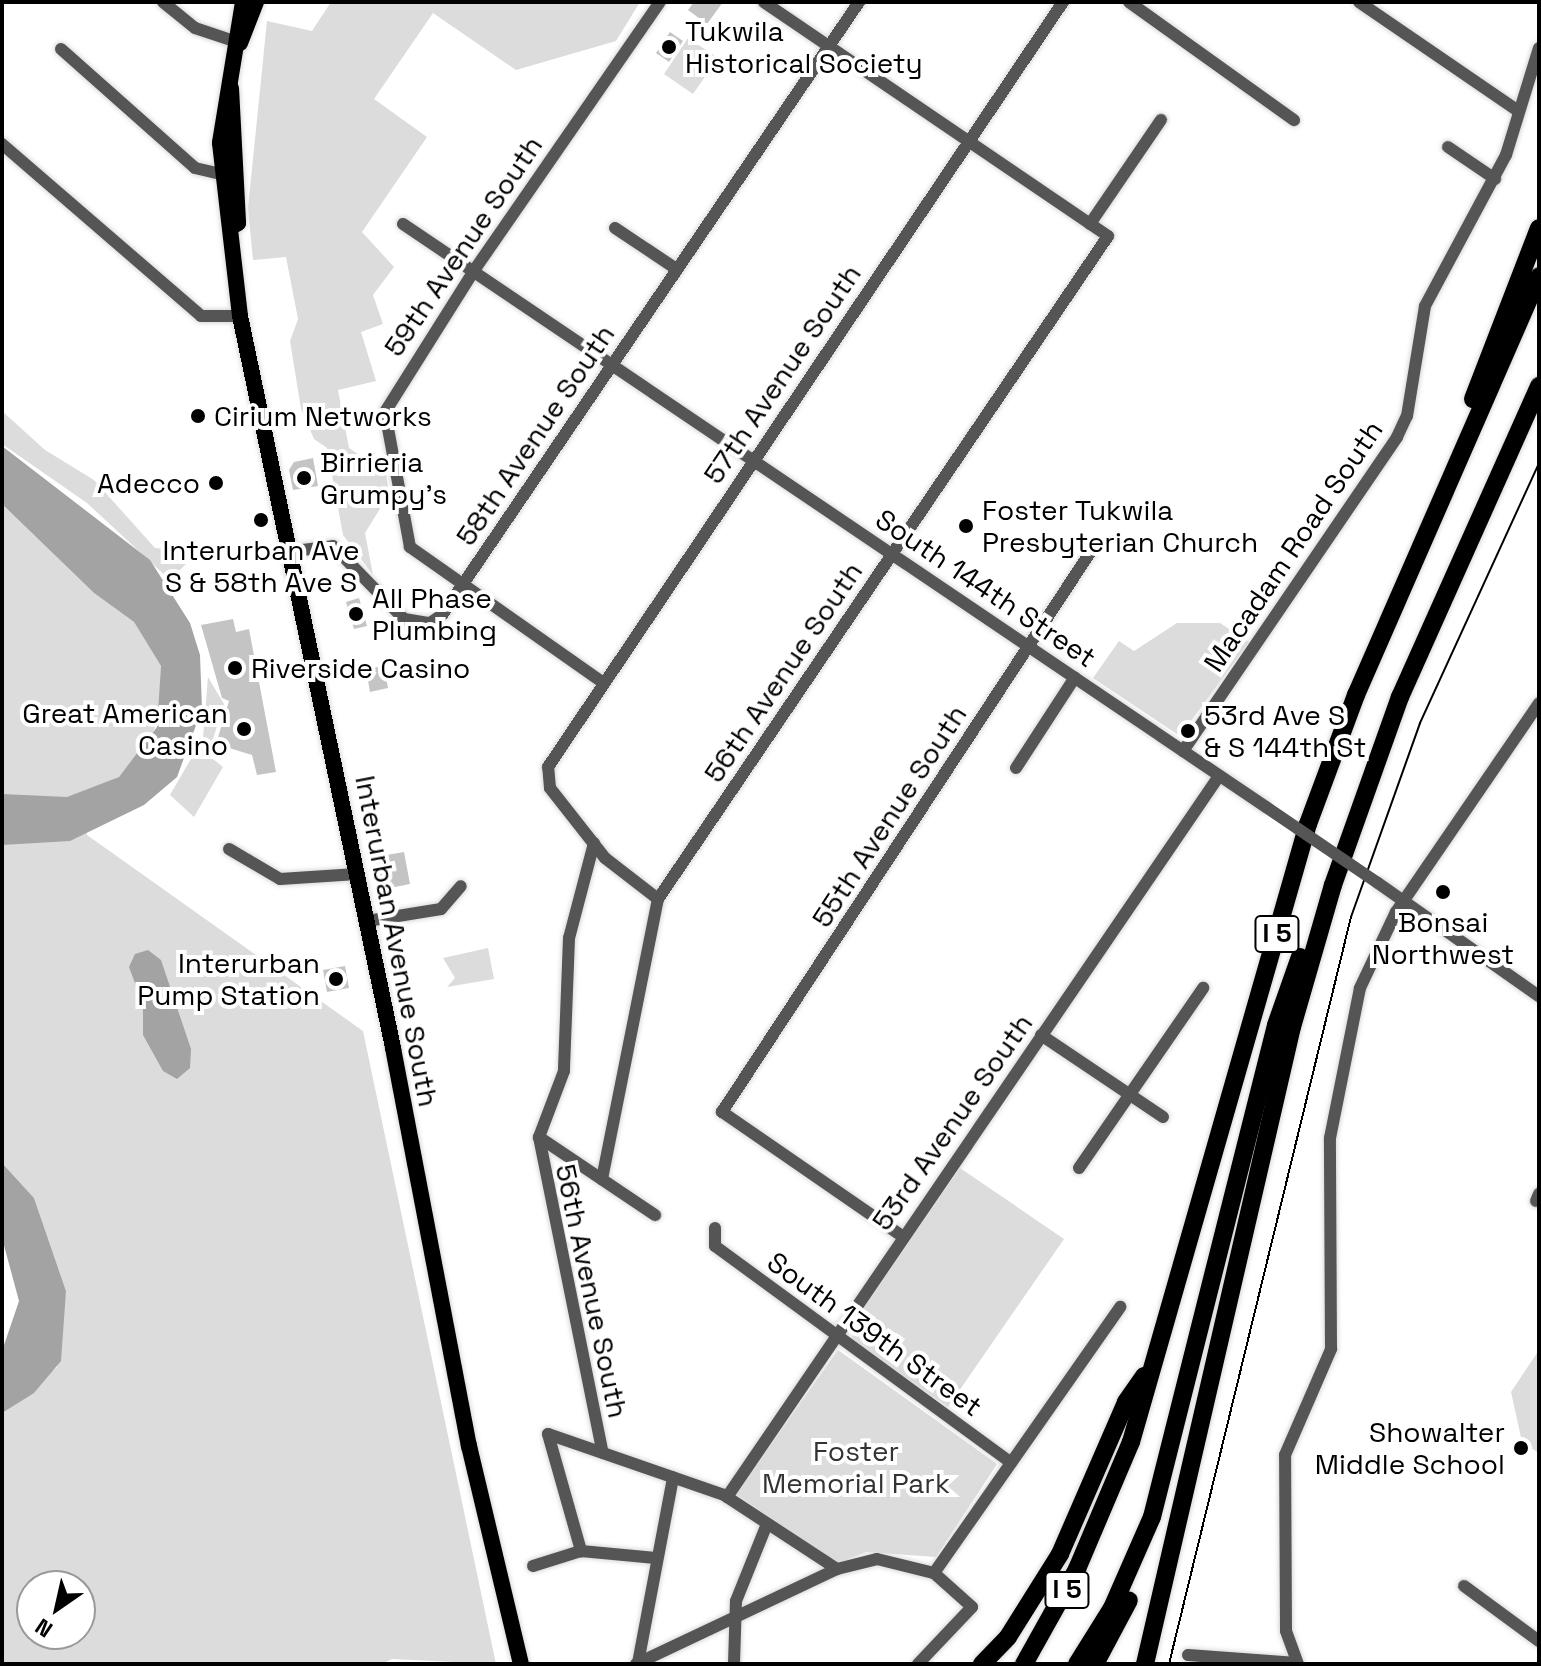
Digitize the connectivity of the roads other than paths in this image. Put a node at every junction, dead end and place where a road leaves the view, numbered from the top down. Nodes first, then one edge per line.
1 (163, 2) edge
2 (243, 2) edge
3 (256, 2) edge
4 (660, 2) edge
5 (764, 2) edge
6 (859, 2) edge
7 (1063, 2) edge
8 (1129, 2) edge
9 (1359, 2) edge
10 (240, 43) junction
11 (828, 47) junction
12 (1539, 48) edge
13 (61, 49) dead end
14 (231, 88) junction
15 (1518, 111) junction
16 (1161, 120) dead end
17 (1294, 120) dead end
18 (969, 140) junction
19 (2, 144) edge
20 (1448, 147) dead end
21 (220, 174) junction
22 (1495, 179) junction
23 (403, 224) dead end
24 (1090, 224) junction
25 (231, 227) junction
26 (615, 228) dead end
27 (1539, 228) edge
28 (675, 268) junction
29 (473, 272) junction
30 (1539, 276) edge
31 (240, 316) junction
32 (612, 365) junction
33 (1539, 386) edge
34 (1539, 416) edge
35 (753, 458) junction
36 (1431, 514) junction
37 (1095, 545) dead end
38 (287, 552) junction
39 (893, 554) junction
40 (464, 584) junction
41 (1447, 589) junction
42 (1029, 647) junction
43 (1075, 677) junction
44 (602, 682) junction
45 (1539, 703) edge
46 (1183, 751) junction
47 (1016, 768) dead end
48 (1219, 776) junction
49 (594, 843) junction
50 (229, 849) dead end
51 (357, 874) junction
52 (1333, 885) junction
53 (461, 886) dead end
54 (658, 899) junction
55 (1403, 901) junction
56 (367, 921) junction
57 (1203, 988) dead end
58 (1539, 996) edge
59 (1041, 1035) junction
60 (1130, 1095) junction
61 (1163, 1117) dead end
62 (539, 1137) junction
63 (1079, 1168) dead end
64 (602, 1179) junction
65 (655, 1215) dead end
66 (715, 1228) dead end
67 (902, 1236) junction
68 (1120, 1307) dead end
69 (834, 1335) junction
70 (1153, 1364) junction
71 (603, 1453) junction
72 (1190, 1459) junction
73 (1011, 1463) junction
74 (673, 1477) junction
75 (727, 1497) junction
76 (767, 1524) junction
77 (581, 1551) junction
78 (656, 1558) junction
79 (533, 1566) dead end
80 (837, 1569) junction
81 (934, 1573) junction
82 (1162, 1586) junction
83 (1464, 1586) dead end
84 (733, 1620) junction
85 (1539, 1641) edge
86 (1188, 1655) dead end
87 (521, 1664) edge
88 (637, 1664) edge
89 (734, 1664) edge
90 (918, 1664) edge
91 (982, 1664) edge
92 (1024, 1664) edge
93 (1077, 1664) edge
94 (1095, 1664) edge
95 (1134, 1664) edge
96 (1145, 1664) edge
97 (1297, 1664) edge

1 - 10 street
2 - 10 main road, Interurban Avenue South
3 - 10 main road, Interurban Avenue South
4 - 29 street, 59th Avenue South
5 - 11 street
6 - 11 street, 58th Avenue South
7 - 18 street, 57th Avenue South
8 - 17 street
9 - 15 street
10 - 14 main road, Interurban Avenue South
11 - 18 street
11 - 28 street, 58th Avenue South
12 - 15 street, Macadam Road South
13 - 21 street
14 - 21 main road, Interurban Avenue South
14 - 25 main road, Interurban Avenue South
15 - 22 street, Macadam Road South
16 - 24 street
18 - 24 street
18 - 35 street, 57th Avenue South
19 - 31 street
20 - 22 street
21 - 25 main road, Interurban Avenue South
22 - 46 street, Macadam Road South
23 - 29 street, South 144th Street
24 - 39 street, 56th Avenue South
25 - 31 main road, Interurban Avenue South
26 - 28 street
27 - 36 highway
28 - 32 street, 58th Avenue South
29 - 32 street, South 144th Street
29 - 40 street, 59th Avenue South
30 - 36 highway, I 5
31 - 38 main road, Interurban Avenue South
32 - 35 street, South 144th Street
32 - 40 street, 58th Avenue South
33 - 41 highway, I 5
34 - 41 highway
35 - 39 street, South 144th Street
35 - 44 street, 57th Avenue South
36 - 70 highway, I 5
37 - 42 street, 55th Avenue South
38 - 40 street, 58th Avenue South
38 - 51 main road, Interurban Avenue South
39 - 42 street, South 144th Street
39 - 54 street, 56th Avenue South
40 - 44 street
41 - 52 highway, I 5
42 - 43 street, South 144th Street
42 - 67 street, 55th Avenue South
43 - 46 street, South 144th Street
43 - 47 street
44 - 49 street, 57th Avenue South
45 - 55 street
46 - 48 street, South 144th Street
48 - 55 street, South 144th Street, bridge
48 - 59 street, 53rd Avenue South
49 - 54 street
49 - 62 street
50 - 51 street
51 - 56 main road, Interurban Avenue South
52 - 72 highway, I 5
52 - 93 highway, I 5
53 - 56 street
54 - 64 street, 56th Avenue South
55 - 58 street, South 144th Street
55 - 97 street
56 - 87 main road, Interurban Avenue South
57 - 60 street
59 - 60 street
59 - 67 street, 53rd Avenue South
60 - 61 street
60 - 63 street
62 - 64 street
62 - 71 street, 56th Avenue South
64 - 65 street
66 - 69 street, South 139th Street
67 - 69 street, 53rd Avenue South
68 - 73 street
69 - 73 street, South 139th Street
69 - 75 street, 53rd Avenue South
70 - 91 highway
70 - 92 highway, I 5
71 - 74 street
71 - 77 street
72 - 82 highway, I 5
72 - 94 highway
73 - 81 street
74 - 75 street
74 - 78 street
75 - 76 street
76 - 80 street
76 - 84 street
77 - 78 street
77 - 79 street
78 - 88 street
80 - 81 street
80 - 84 street
81 - 90 street
82 - 95 highway, I 5
82 - 96 highway
83 - 85 street
84 - 88 street
84 - 89 street
86 - 97 street

